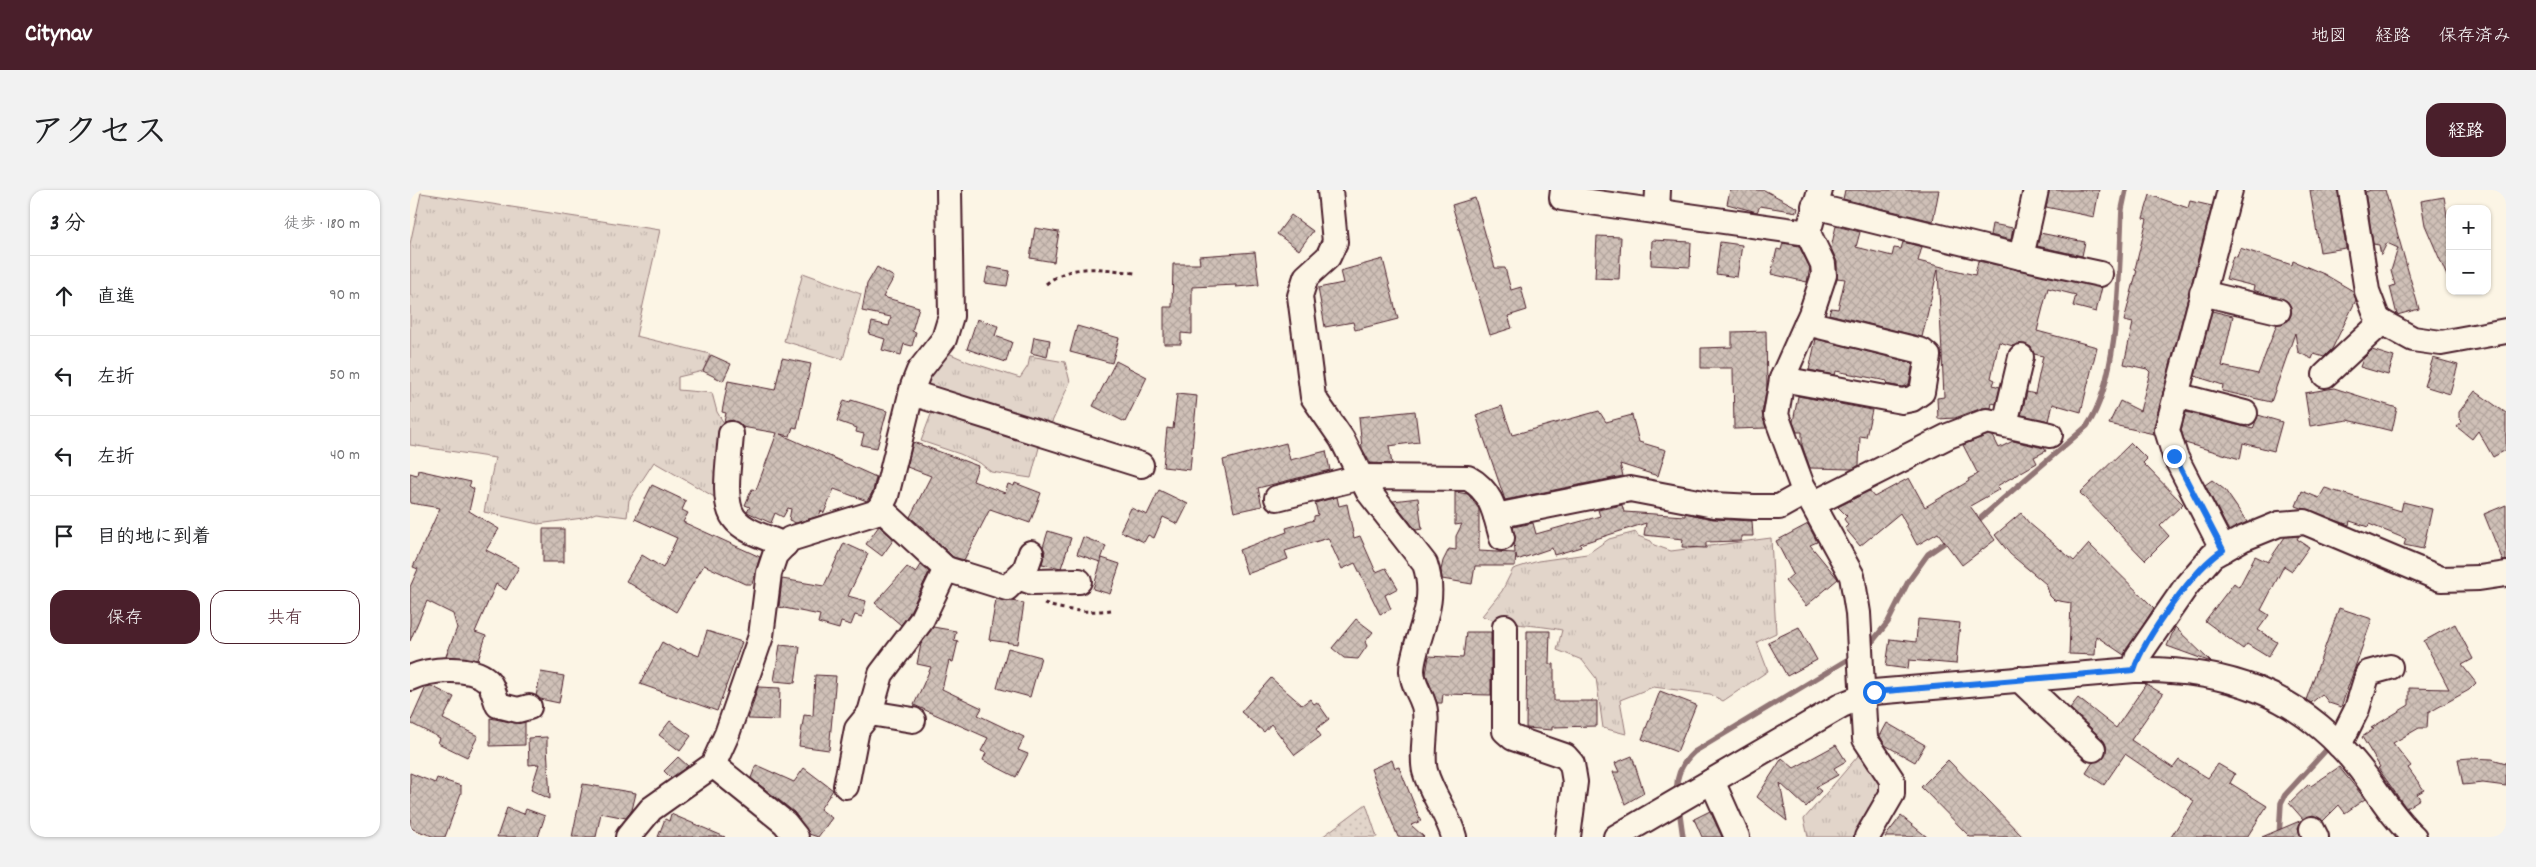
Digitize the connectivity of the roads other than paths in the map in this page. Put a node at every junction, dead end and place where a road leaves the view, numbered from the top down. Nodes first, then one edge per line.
1 (949, 190) edge
2 (1330, 190) edge
3 (1563, 190) edge
4 (2036, 190) edge
5 (2230, 190) edge
6 (2351, 190) edge
7 (1817, 198) edge
8 (1658, 201) edge
9 (1808, 233) junction
10 (2021, 257) junction
11 (2100, 274) dead end
12 (2202, 293) junction
13 (2278, 311) dead end
14 (2382, 322) junction
15 (1807, 323) junction
16 (2506, 331) edge
17 (2021, 357) dead end
18 (2325, 375) dead end
19 (1782, 379) junction
20 (912, 393) junction
21 (2176, 395) junction
22 (2245, 413) dead end
23 (2005, 424) junction
24 (731, 434) dead end
25 (2050, 435) dead end
26 (1141, 465) dead end
27 (1361, 477) junction
28 (1278, 498) dead end
29 (1810, 498) junction
30 (880, 508) junction
31 (785, 545) junction
32 (2223, 550) junction
33 (1031, 553) dead end
34 (946, 568) junction
35 (2506, 574) edge
36 (1018, 577) junction
37 (1079, 581) dead end
38 (1505, 627) dead end
39 (2390, 667) dead end
40 (2134, 670) junction
41 (410, 678) edge
42 (2019, 679) junction
43 (1864, 695) junction
44 (529, 708) dead end
45 (870, 712) junction
46 (913, 720) dead end
47 (2339, 745) junction
48 (2093, 749) dead end
49 (712, 765) junction
50 (1712, 781) junction
51 (846, 786) dead end
52 (628, 837) edge
53 (796, 837) edge
54 (1454, 837) edge
55 (1568, 837) edge
56 (1616, 837) edge
57 (1737, 837) edge
58 (1867, 837) edge
59 (2414, 837) edge

1 - 20 street
2 - 27 street
3 - 8 street
4 - 10 street
5 - 12 street
6 - 14 street
7 - 9 street
7 - 10 street
8 - 9 street
9 - 15 street
10 - 11 street
12 - 13 street
12 - 21 street
14 - 16 street
14 - 18 street
15 - 19 street
15 - 19 street
17 - 23 street
19 - 29 street
20 - 26 street
20 - 30 street
21 - 22 street
21 - 32 street
23 - 25 street
23 - 29 street
24 - 31 street
27 - 28 street
27 - 29 street
27 - 54 street
29 - 43 street
30 - 31 street
30 - 34 street
31 - 49 street
32 - 35 street
32 - 40 street
33 - 36 street
34 - 36 street
34 - 45 street
36 - 37 street
38 - 55 street
39 - 47 street
40 - 42 street
40 - 47 street
41 - 44 street
42 - 43 street
42 - 48 street
43 - 50 street
43 - 58 street
45 - 46 street
45 - 51 street
47 - 59 street
49 - 52 street
49 - 53 street
50 - 56 street
50 - 57 street

